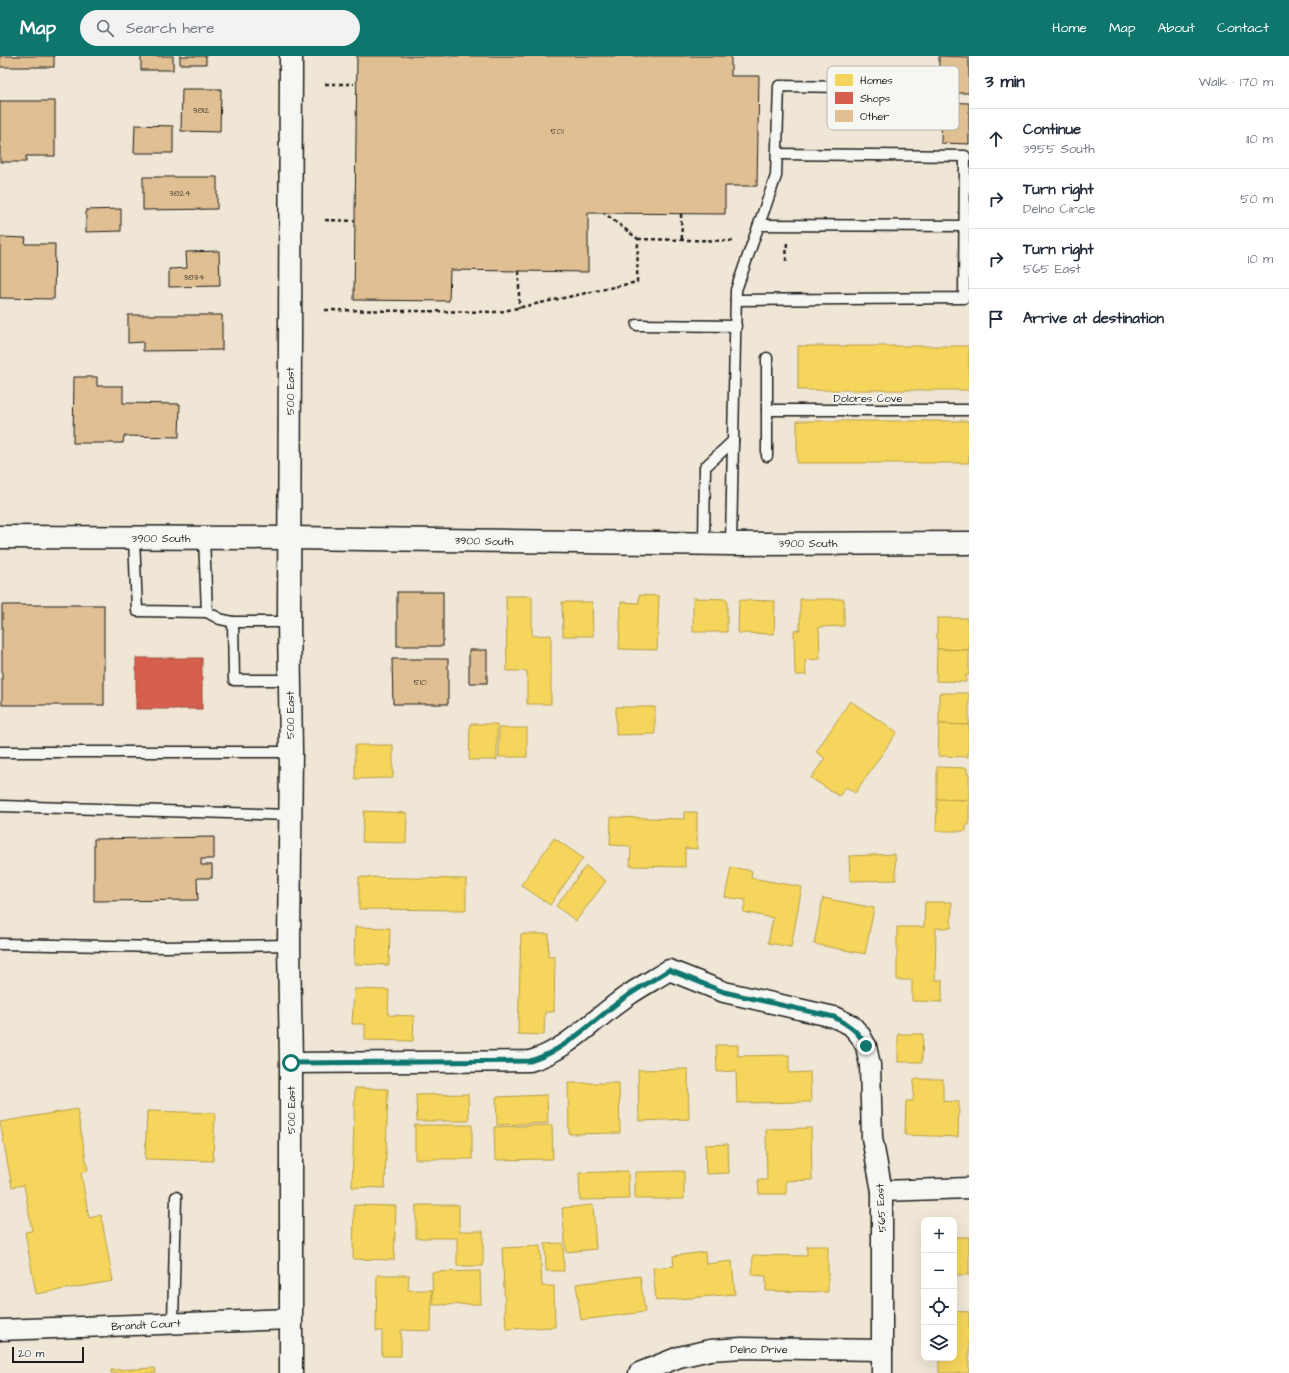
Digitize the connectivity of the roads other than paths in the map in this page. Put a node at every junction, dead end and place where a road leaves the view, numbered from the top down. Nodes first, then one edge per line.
1 (291, 56) edge
2 (827, 87) edge
3 (777, 154) junction
4 (759, 225) junction
5 (965, 226) junction
6 (736, 300) junction
7 (637, 325) dead end
8 (736, 326) junction
9 (767, 358) dead end
10 (767, 410) junction
11 (969, 410) edge
12 (733, 441) junction
13 (767, 456) dead end
14 (0, 537) edge
15 (134, 538) junction
16 (204, 538) junction
17 (290, 538) junction
18 (704, 543) junction
19 (969, 543) edge
20 (731, 544) junction
21 (207, 612) junction
22 (233, 622) junction
23 (289, 622) junction
24 (290, 680) junction
25 (0, 752) edge
26 (291, 752) junction
27 (0, 806) edge
28 (290, 815) junction
29 (0, 944) edge
30 (289, 945) junction
31 (291, 1063) junction
32 (969, 1188) edge
33 (882, 1192) junction
34 (176, 1197) dead end
35 (291, 1319) junction
36 (173, 1323) junction
37 (0, 1330) edge
38 (882, 1350) junction
39 (291, 1373) edge
40 (639, 1373) edge
41 (882, 1373) edge

1 - 17 street, 500 East
2 - 3 lane
3 - 4 lane
3 - 5 lane
4 - 5 lane
4 - 6 lane
5 - 6 lane
6 - 8 lane
7 - 8 lane
8 - 12 lane
9 - 10 lane
10 - 11 lane, Dolores Cove
10 - 13 lane
12 - 18 lane
12 - 20 lane
14 - 15 street, 3900 South
15 - 16 street, 3900 South
15 - 21 lane
16 - 17 street, 3900 South
16 - 21 lane
17 - 18 street, 3900 South
17 - 23 street, 500 East
18 - 20 street, 3900 South
19 - 20 street, 3900 South
21 - 22 lane
22 - 23 lane
22 - 24 lane
23 - 24 street, 500 East
24 - 26 street, 500 East
25 - 26 lane
26 - 28 street, 500 East
27 - 28 lane
28 - 30 street, 500 East
29 - 30 lane
30 - 31 street, 500 East
31 - 33 street, 565 East
31 - 35 street, 500 East
32 - 33 street
33 - 38 street, 565 East
34 - 36 lane
35 - 36 street, Brandt Court
35 - 39 street, 500 East
36 - 37 street, Brandt Court
38 - 40 street, Delno Drive
38 - 41 street, 565 East

